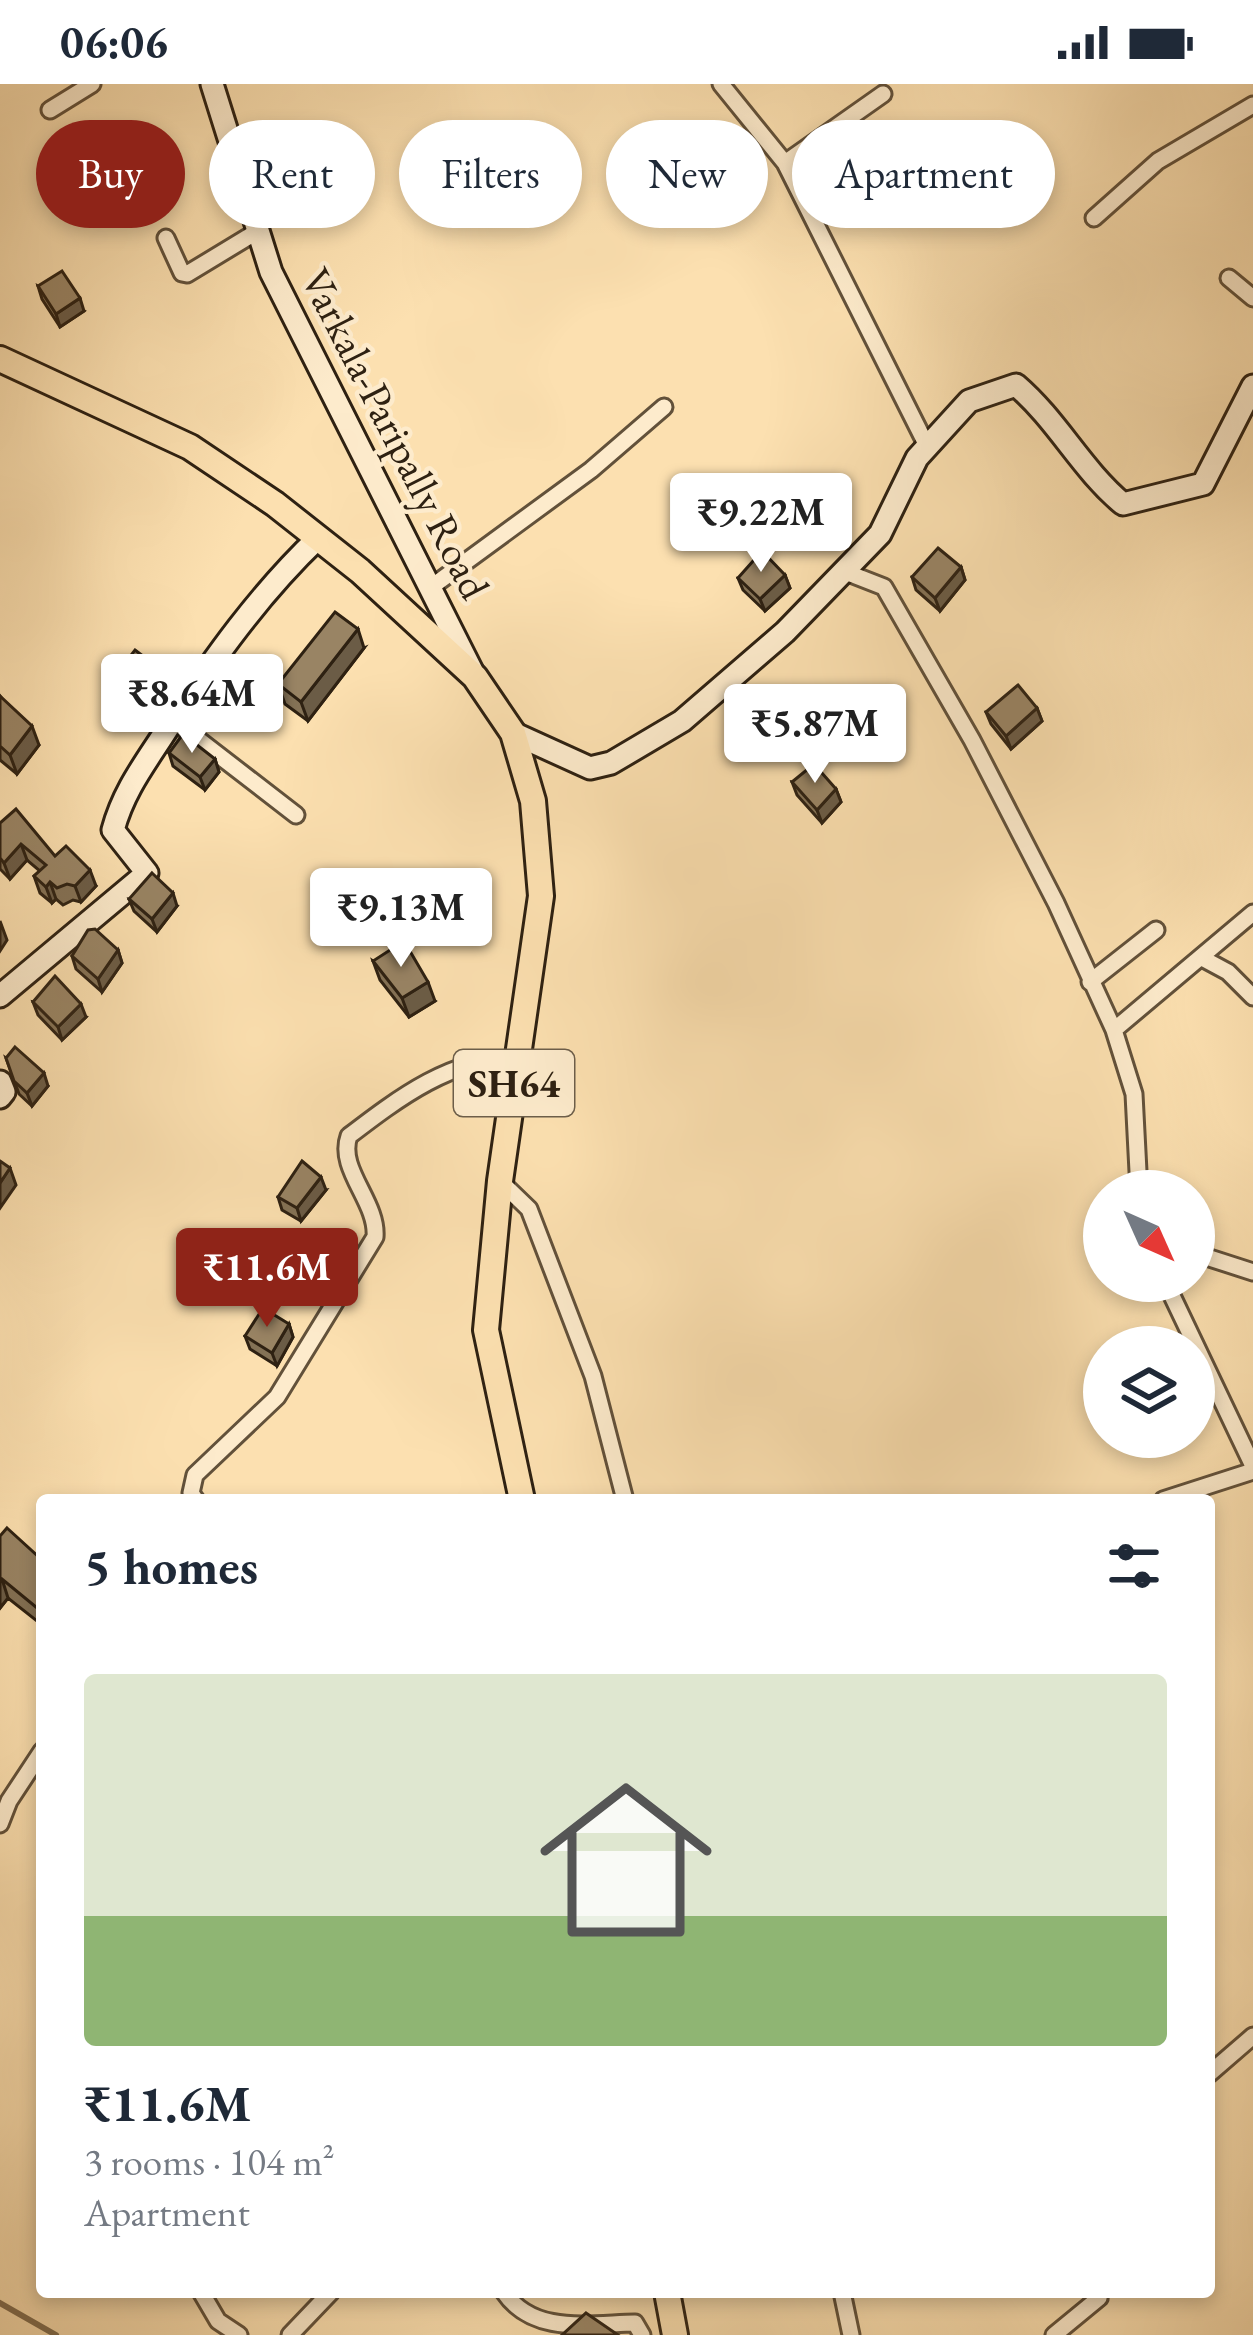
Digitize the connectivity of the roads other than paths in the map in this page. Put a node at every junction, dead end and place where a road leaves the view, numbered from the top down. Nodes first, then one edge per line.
1 (92, 84) edge
2 (212, 84) edge
3 (721, 84) edge
4 (883, 94) dead end
5 (1253, 105) edge
6 (50, 110) dead end
7 (785, 163) junction
8 (1094, 218) dead end
9 (258, 230) junction
10 (166, 238) dead end
11 (1229, 278) dead end
12 (1253, 298) edge
13 (0, 359) edge
14 (1253, 386) edge
15 (664, 407) dead end
16 (927, 446) junction
17 (318, 538) junction
18 (843, 572) junction
19 (430, 588) junction
20 (475, 676) junction
21 (173, 720) junction
22 (513, 733) junction
23 (296, 815) dead end
24 (1253, 913) edge
25 (1156, 930) dead end
26 (1202, 958) junction
27 (1090, 982) junction
28 (0, 996) edge
29 (1253, 997) edge
30 (1114, 1030) junction
31 (517, 1060) junction
32 (0, 1082) edge
33 (0, 1097) edge
34 (1138, 1170) edge
35 (500, 1181) junction
36 (1215, 1260) edge
37 (1253, 1273) edge
38 (1215, 1401) edge
39 (1253, 1469) edge
40 (192, 1494) edge
41 (521, 1494) edge
42 (623, 1494) edge
43 (1180, 1494) edge
44 (36, 1760) edge
45 (0, 1824) edge
46 (1253, 2036) edge
47 (1215, 2069) edge
48 (205, 2298) edge
49 (325, 2298) edge
50 (510, 2298) edge
51 (668, 2298) edge
52 (843, 2298) edge
53 (1099, 2298) edge
54 (239, 2335) edge
55 (290, 2335) edge
56 (643, 2335) edge
57 (675, 2335) edge
58 (851, 2335) edge
59 (1054, 2335) edge

1 - 6 street
2 - 9 main road, Varkala-Paripally Road
3 - 7 street
4 - 7 street
5 - 8 street
7 - 16 street
9 - 10 street
9 - 19 main road, Varkala-Paripally Road
11 - 12 street
13 - 17 main road, SH64
14 - 16 main road
15 - 19 street
16 - 18 main road
17 - 20 main road, SH64
17 - 21 main road
18 - 22 main road
18 - 27 street
19 - 20 main road, Varkala-Paripally Road
20 - 22 main road, SH64
21 - 23 street
21 - 28 main road
22 - 31 main road, SH64
24 - 26 street
25 - 27 street
26 - 29 street
26 - 30 street
27 - 30 street
30 - 34 street
31 - 35 main road, SH64
31 - 40 street
32 - 33 main road
35 - 41 main road, SH64
35 - 42 street
36 - 37 street
38 - 39 street
39 - 43 street
44 - 45 street
46 - 47 street
48 - 54 street
49 - 55 street
50 - 56 street
51 - 57 main road
52 - 58 street
53 - 59 street

